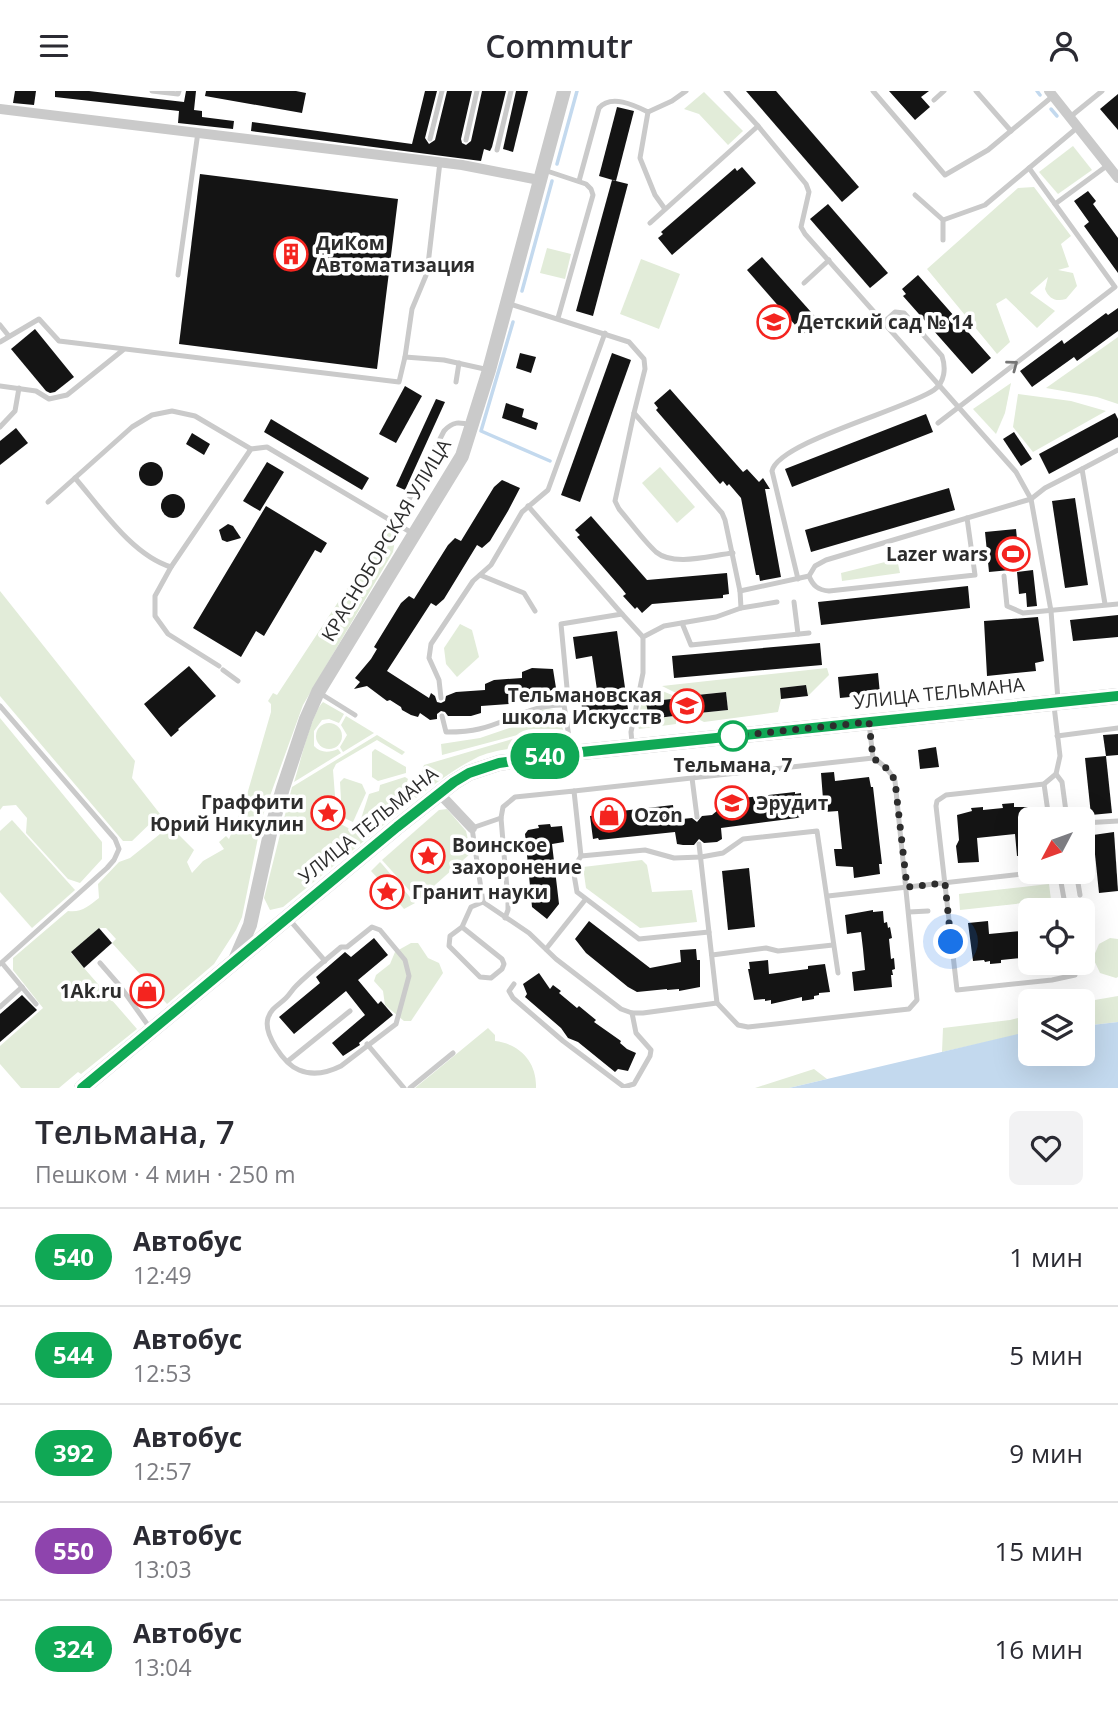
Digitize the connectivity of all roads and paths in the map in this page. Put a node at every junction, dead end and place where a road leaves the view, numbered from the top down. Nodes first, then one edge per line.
1 (152, 91) edge
2 (179, 91) edge
3 (442, 91) edge
4 (477, 91) edge
5 (511, 91) edge
6 (564, 91) edge
7 (686, 91) edge
8 (726, 91) edge
9 (873, 91) edge
10 (944, 91) edge
11 (976, 91) edge
12 (1102, 91) edge
13 (1051, 93) edge
14 (934, 100) dead end
15 (0, 109) edge
16 (648, 112) junction
17 (1070, 117) junction
18 (758, 126) junction
19 (1078, 127) junction
20 (1011, 131) junction
21 (198, 132) junction
22 (430, 139) dead end
23 (466, 140) dead end
24 (497, 150) dead end
25 (440, 162) junction
26 (1108, 165) junction
27 (1029, 168) junction
28 (541, 175) junction
29 (1118, 178) edge
30 (579, 181) junction
31 (915, 195) dead end
32 (1055, 204) junction
33 (665, 209) junction
34 (943, 220) junction
35 (650, 223) dead end
36 (943, 240) dead end
37 (829, 261) junction
38 (178, 275) dead end
39 (804, 283) dead end
40 (507, 303) junction
41 (558, 318) junction
42 (884, 322) junction
43 (0, 325) edge
44 (606, 333) junction
45 (8, 335) junction
46 (0, 342) edge
47 (123, 350) junction
48 (405, 357) junction
49 (459, 363) junction
50 (489, 370) junction
51 (456, 382) dead end
52 (939, 384) junction
53 (0, 386) edge
54 (19, 389) junction
55 (959, 407) junction
56 (634, 414) junction
57 (938, 423) dead end
58 (472, 425) junction
59 (0, 427) edge
60 (251, 449) junction
61 (1118, 450) edge
62 (1082, 469) junction
63 (75, 478) junction
64 (1031, 499) junction
65 (48, 502) dead end
66 (528, 506) junction
67 (967, 519) junction
68 (396, 524) junction
69 (415, 535) junction
70 (733, 553) junction
71 (171, 567) junction
72 (480, 575) junction
73 (809, 576) junction
74 (1004, 576) dead end
75 (798, 579) junction
76 (740, 591) junction
77 (777, 602) dead end
78 (794, 602) dead end
79 (1105, 604) junction
80 (1118, 604) edge
81 (741, 608) junction
82 (536, 611) dead end
83 (1051, 611) junction
84 (622, 614) junction
85 (682, 623) junction
86 (809, 633) dead end
87 (798, 634) junction
88 (643, 637) junction
89 (238, 681) dead end
90 (318, 692) junction
91 (1118, 695) edge
92 (441, 698) dead end
93 (1056, 702) junction
94 (564, 705) junction
95 (0, 706) edge
96 (355, 715) dead end
97 (442, 716) dead end
98 (869, 722) junction
99 (1118, 728) edge
100 (1058, 736) junction
101 (632, 746) junction
102 (572, 753) junction
103 (873, 758) junction
104 (1056, 774) junction
105 (692, 778) junction
106 (1044, 784) junction
107 (574, 791) junction
108 (439, 793) junction
109 (1047, 807) edge
110 (1065, 807) edge
111 (697, 817) dead end
112 (501, 818) junction
113 (1118, 821) edge
114 (1096, 822) edge
115 (472, 828) junction
116 (699, 844) dead end
117 (582, 856) junction
118 (701, 856) junction
119 (1018, 875) edge
120 (945, 883) junction
121 (1078, 884) edge
122 (907, 887) junction
123 (1080, 895) dead end
124 (828, 896) junction
125 (585, 900) junction
126 (483, 902) junction
127 (928, 911) dead end
128 (909, 912) junction
129 (288, 918) junction
130 (505, 918) junction
131 (462, 927) junction
132 (709, 932) junction
133 (833, 945) junction
134 (546, 949) junction
135 (712, 955) junction
136 (325, 961) junction
137 (234, 962) junction
138 (100, 963) dead end
139 (1, 964) edge
140 (838, 973) dead end
141 (1075, 975) edge
142 (513, 984) dead end
143 (22, 987) junction
144 (717, 1003) junction
145 (36, 1004) dead end
146 (0, 1007) edge
147 (350, 1011) dead end
148 (632, 1013) junction
149 (152, 1030) junction
150 (367, 1044) junction
151 (453, 1053) dead end
152 (288, 1062) junction
153 (82, 1088) edge
154 (404, 1088) edge
155 (410, 1088) edge

1 - 2 lane
3 - 22 lane
4 - 23 lane
5 - 24 lane
6 - 28 street, КРАСНОБОРСКАЯ УЛИЦА
7 - 16 lane
8 - 18 lane
9 - 20 lane
10 - 14 lane
11 - 20 lane
12 - 17 lane
13 - 17 street
13 - 20 lane
15 - 21 street
16 - 30 lane
16 - 33 lane
17 - 19 street
18 - 33 lane
18 - 37 lane
19 - 26 street
19 - 27 lane
21 - 25 street
21 - 38 lane
25 - 28 street
25 - 48 lane
26 - 29 street
26 - 32 lane
27 - 32 lane
27 - 34 lane
28 - 30 lane
28 - 40 street, КРАСНОБОРСКАЯ УЛИЦА
30 - 41 lane
31 - 34 lane
55 -> 32 lane
33 - 35 lane
34 - 36 lane
37 - 39 lane
37 - 42 lane
40 - 41 lane
40 - 50 street, КРАСНОБОРСКАЯ УЛИЦА
41 - 44 lane
42 - 52 lane
42 - 52 lane
43 - 45 lane
44 - 56 lane
44 - 66 lane
45 - 46 lane
45 - 47 lane
47 - 48 lane
47 - 54 lane
48 - 49 lane
49 - 50 lane
49 - 51 lane
50 - 58 street, КРАСНОБОРСКАЯ УЛИЦА
52 - 55 lane
52 - 75 lane
53 - 54 lane
54 - 59 lane
55 - 57 lane
55 - 64 lane
56 - 70 lane
56 - 70 lane
58 - 68 lane
58 - 69 street, КРАСНОБОРСКАЯ УЛИЦА
60 - 63 lane
60 - 68 lane
60 - 71 lane
61 - 62 lane
62 - 64 lane
62 - 79 lane
63 - 65 lane
63 - 71 lane
64 - 67 lane
64 - 83 lane
66 - 72 lane
66 - 84 lane
67 - 73 lane
67 - 73 lane
68 - 69 lane
69 - 90 street, КРАСНОБОРСКАЯ УЛИЦА
70 - 76 lane
71 - 89 lane
72 - 82 lane
72 - 92 lane
73 - 75 lane
74 - 83 lane
75 - 76 lane
76 - 81 lane
77 - 81 lane
78 - 87 lane
79 - 80 lane
79 - 83 lane
81 - 85 lane
83 - 93 lane
84 - 88 lane
84 - 94 lane
85 - 87 lane
85 - 88 lane
86 - 87 lane
88 - 101 lane
90 - 96 lane
90 - 137 street, КРАСНОБОРСКАЯ УЛИЦА
91 - 93 main road, УЛИЦА ТЕЛЬМАНА
93 - 98 main road, УЛИЦА ТЕЛЬМАНА
93 - 100 lane
94 - 97 lane
94 - 102 lane
95 - 139 lane
98 - 101 main road, УЛИЦА ТЕЛЬМАНА
98 - 103 lane
99 - 100 lane
100 - 104 lane
101 - 102 main road, УЛИЦА ТЕЛЬМАНА
102 - 108 main road, УЛИЦА ТЕЛЬМАНА
103 - 105 lane
103 - 122 lane
104 - 106 lane
104 - 110 lane
105 - 107 lane
105 - 111 lane
106 - 109 lane
106 - 120 lane
107 - 112 lane
107 - 117 lane
108 - 115 street
108 - 129 main road, УЛИЦА ТЕЛЬМАНА
112 - 115 lane
112 - 130 lane
113 - 114 lane
115 - 126 lane
116 - 118 lane
117 - 118 lane
117 - 125 lane
118 - 124 lane
118 - 132 lane
119 - 120 lane
120 - 122 lane
120 - 141 lane
121 - 123 lane
122 - 124 lane
122 - 128 lane
124 - 133 lane
125 - 132 lane
125 - 134 lane
126 - 130 lane
126 - 131 lane
127 - 128 lane
128 - 144 lane
129 - 136 lane
129 - 137 main road, УЛИЦА ТЕЛЬМАНА
130 - 134 lane
131 - 131 lane
132 - 135 lane
133 - 135 lane
133 - 140 lane
134 - 148 lane
135 - 144 lane
136 - 150 lane
136 - 152 lane
137 - 149 main road, УЛИЦА ТЕЛЬМАНА
138 - 149 lane
139 - 143 lane
142 - 148 lane
143 - 145 lane
143 - 146 lane
144 - 148 lane
147 - 152 lane
149 - 153 main road, УЛИЦА ТЕЛЬМАНА
150 - 152 lane
150 - 154 lane
151 - 155 lane

